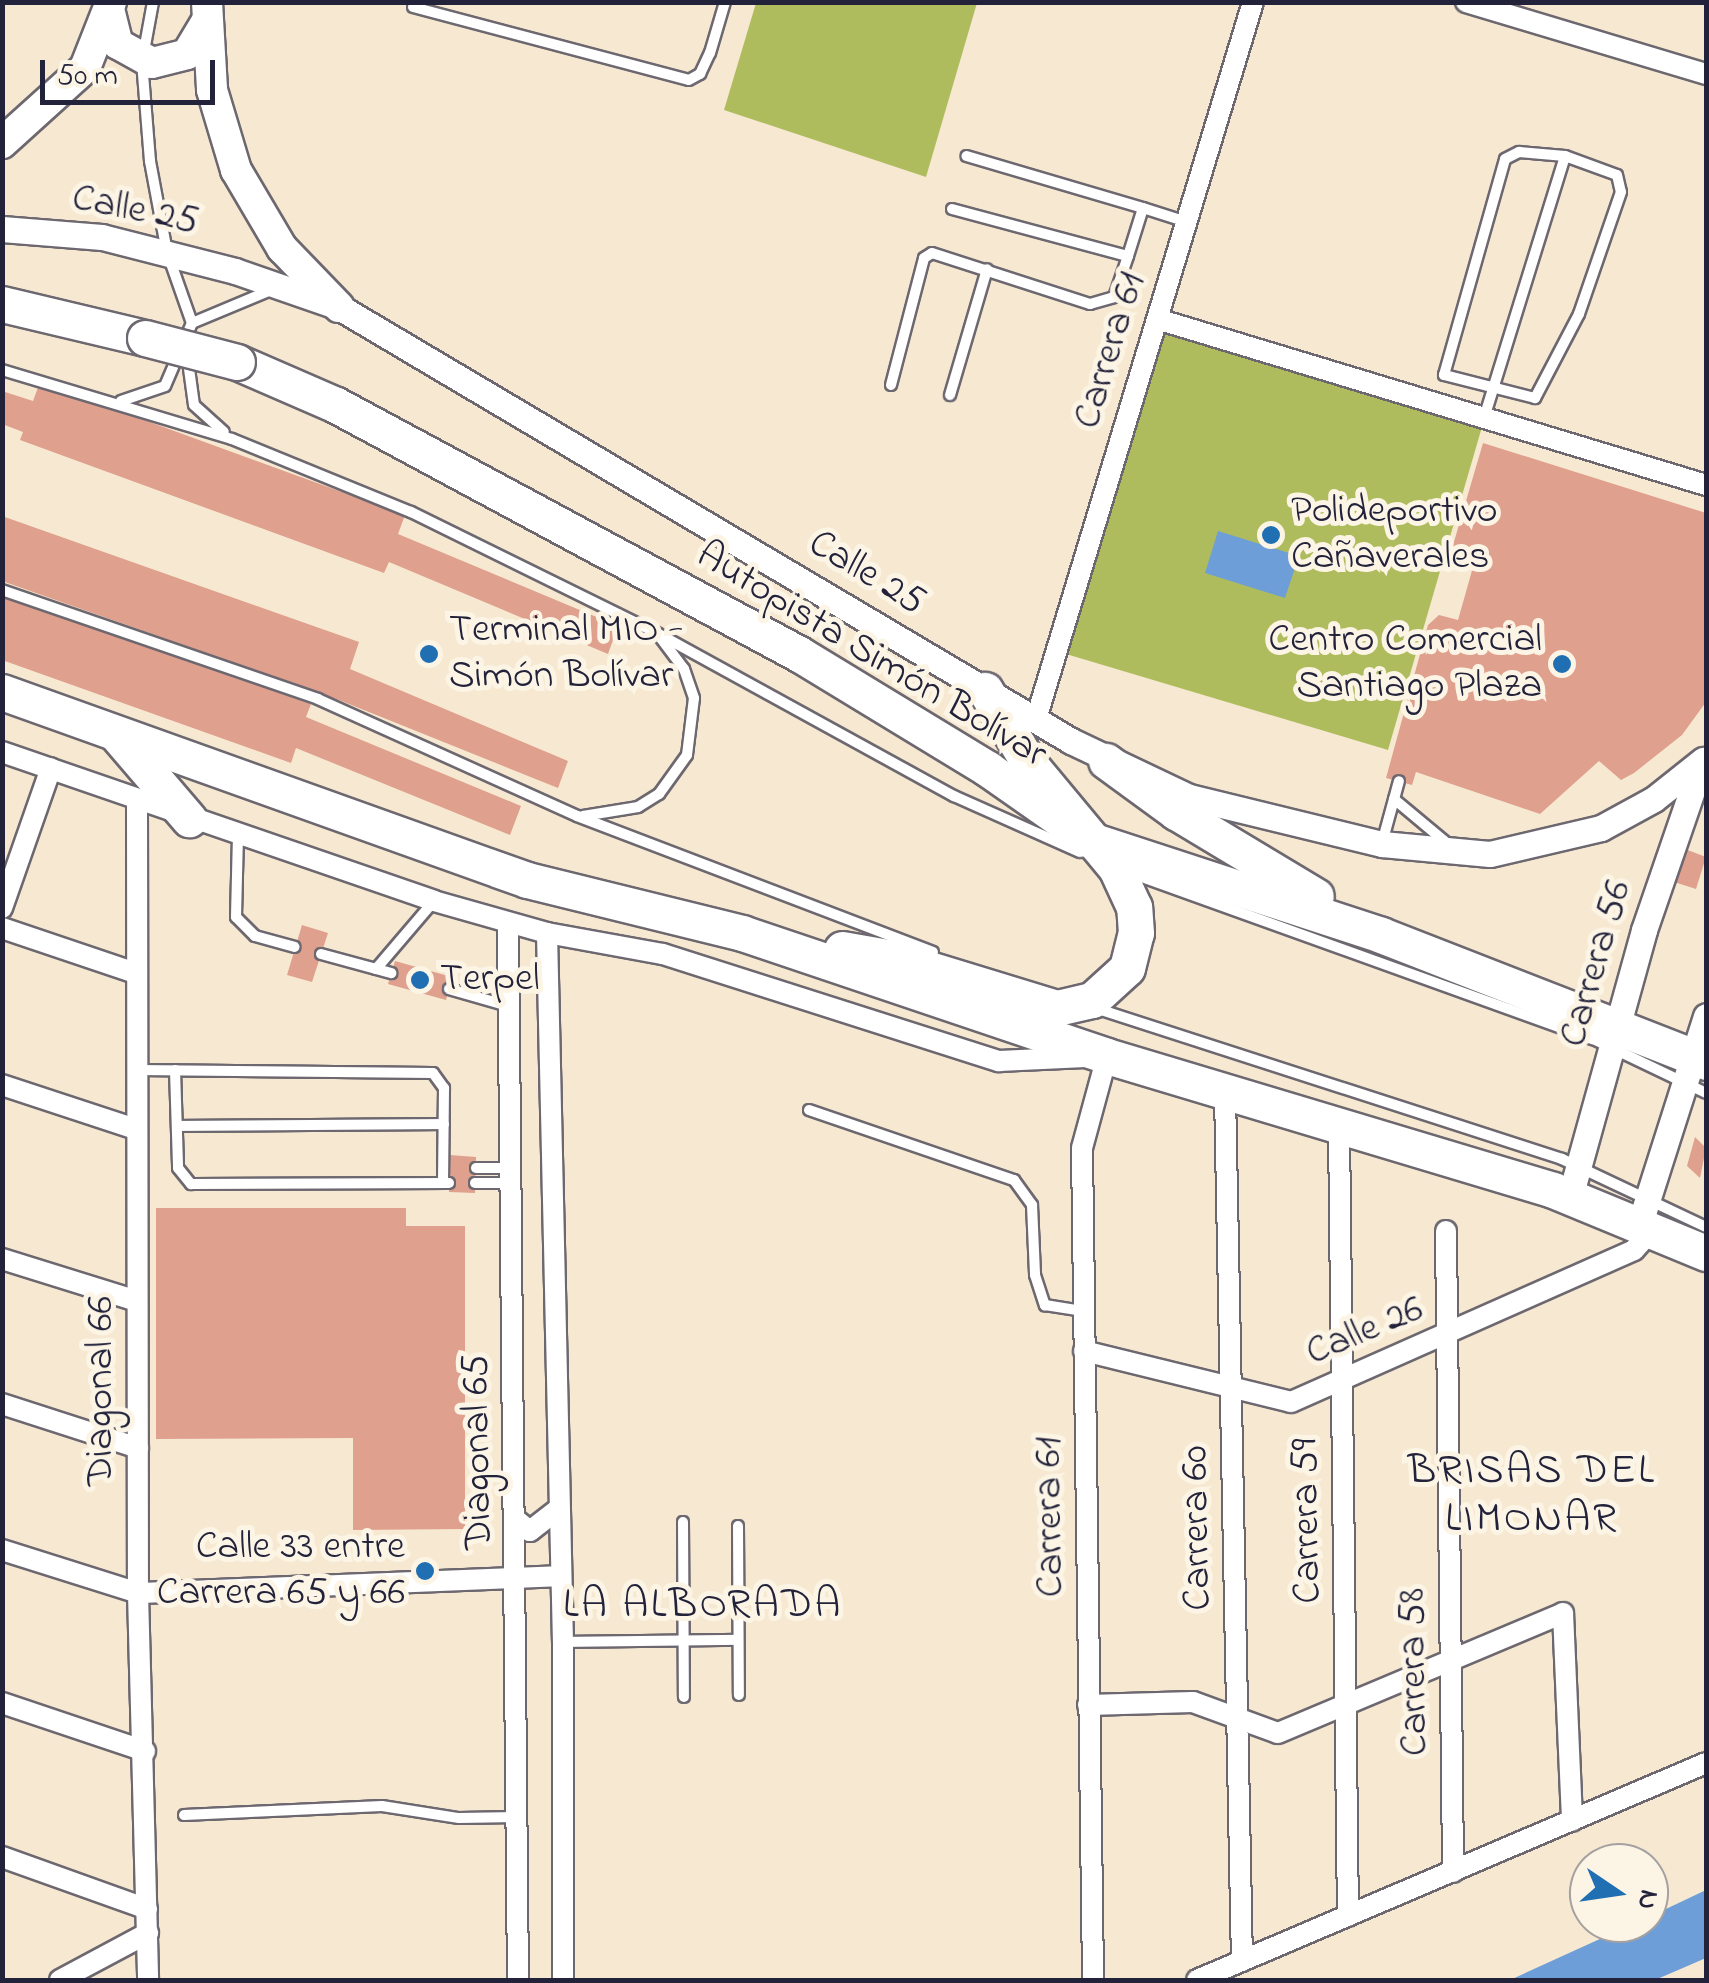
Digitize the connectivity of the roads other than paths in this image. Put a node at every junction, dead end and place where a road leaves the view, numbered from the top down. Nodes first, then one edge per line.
1 (152, 2) edge
2 (726, 2) edge
3 (1253, 2) edge
4 (1466, 2) edge
5 (110, 6) edge
6 (207, 7) edge
7 (413, 7) dead end
8 (142, 62) junction
9 (1706, 74) edge
10 (2, 143) edge
11 (966, 156) dead end
12 (1565, 156) junction
13 (1142, 208) junction
14 (952, 209) dead end
15 (1186, 222) junction
16 (2, 229) edge
17 (167, 252) junction
18 (1128, 256) junction
19 (987, 270) junction
20 (282, 288) junction
21 (2, 304) edge
22 (339, 307) junction
23 (1157, 319) junction
24 (192, 323) junction
25 (187, 343) junction
26 (2, 370) edge
27 (891, 385) dead end
28 (1493, 390) junction
29 (950, 395) dead end
30 (112, 401) junction
31 (1484, 420) junction
32 (232, 438) junction
33 (1706, 485) edge
34 (2, 590) edge
35 (657, 633) junction
36 (985, 690) junction
37 (2, 692) edge
38 (1036, 720) junction
39 (116, 734) junction
40 (2, 752) edge
41 (1705, 758) edge
42 (1106, 761) junction
43 (51, 768) junction
44 (1399, 781) dead end
45 (1394, 799) junction
46 (137, 801) junction
47 (577, 816) junction
48 (189, 819) junction
49 (238, 836) junction
50 (1088, 840) junction
51 (1382, 844) junction
52 (1461, 854) junction
53 (1116, 868) junction
54 (434, 901) junction
55 (2, 908) edge
56 (508, 922) junction
57 (2, 928) edge
58 (547, 933) junction
59 (742, 933) junction
60 (1381, 934) junction
61 (295, 947) dead end
62 (321, 954) dead end
63 (954, 960) dead end
64 (972, 966) dead end
65 (376, 969) junction
66 (136, 973) junction
67 (391, 973) dead end
68 (449, 989) dead end
69 (1083, 1004) junction
70 (508, 1006) junction
71 (1706, 1016) edge
72 (1615, 1036) junction
73 (1107, 1056) junction
74 (136, 1070) junction
75 (175, 1070) junction
76 (1698, 1073) edge
77 (2, 1085) edge
78 (1225, 1093) junction
79 (809, 1110) dead end
80 (444, 1124) junction
81 (177, 1126) junction
82 (1339, 1126) junction
83 (136, 1129) junction
84 (476, 1168) dead end
85 (511, 1176) junction
86 (1575, 1181) junction
87 (475, 1184) dead end
88 (1648, 1216) junction
89 (1706, 1227) edge
90 (1446, 1231) dead end
91 (1706, 1253) edge
92 (2, 1258) edge
93 (136, 1301) junction
94 (1084, 1311) junction
95 (1447, 1334) junction
96 (1084, 1352) junction
97 (1340, 1380) junction
98 (1230, 1382) junction
99 (2, 1404) edge
100 (138, 1448) junction
101 (558, 1509) junction
102 (515, 1519) junction
103 (683, 1522) dead end
104 (738, 1526) dead end
105 (2, 1550) edge
106 (560, 1576) junction
107 (516, 1578) junction
108 (138, 1594) junction
109 (684, 1640) junction
110 (738, 1640) junction
111 (563, 1642) junction
112 (1450, 1661) junction
113 (738, 1695) dead end
114 (684, 1697) dead end
115 (2, 1703) edge
116 (1088, 1705) junction
117 (1346, 1705) junction
118 (1238, 1715) junction
119 (145, 1752) junction
120 (1706, 1763) edge
121 (184, 1816) dead end
122 (519, 1817) junction
123 (1572, 1821) junction
124 (2, 1857) edge
125 (1453, 1872) junction
126 (147, 1909) junction
127 (1348, 1916) junction
128 (148, 1933) junction
129 (1242, 1962) junction
130 (60, 1980) edge
131 (148, 1980) edge
132 (518, 1980) edge
133 (563, 1980) edge
134 (1092, 1980) edge
135 (1197, 1980) edge

1 - 8 lane
2 - 7 lane
3 - 15 street, Carrera 61
4 - 9 street
5 - 8 main road
5 - 10 main road
6 - 8 main road
6 - 22 main road
8 - 17 lane
11 - 13 lane
12 - 28 lane
12 - 28 lane
12 - 28 lane
13 - 15 lane
13 - 18 lane
14 - 18 lane
15 - 23 street, Carrera 61
16 - 17 street, Calle 25
17 - 20 street, Calle 25
17 - 24 lane
18 - 19 lane
19 - 27 lane
19 - 29 lane
20 - 22 street, Calle 25
20 - 24 lane
21 - 50 highway, Autopista Simón Bolívar, bridge
22 - 36 street, Calle 25
23 - 31 street
23 - 38 street, Carrera 61
24 - 25 lane
25 - 30 lane
25 - 32 lane
26 - 30 lane
28 - 31 lane
30 - 32 lane
31 - 33 street
32 - 35 lane
34 - 47 lane
35 - 47 lane
35 - 53 lane
36 - 38 street, Calle 25
36 - 50 highway
37 - 39 highway
38 - 42 street, Calle 25
39 - 48 highway
39 - 59 highway
40 - 43 street
41 - 52 street, Calle 25
41 - 72 street, Carrera 56
42 - 51 street, Calle 25
42 - 60 highway
43 - 46 street
43 - 55 street
44 - 45 lane
45 - 51 lane
45 - 52 lane
46 - 48 street
46 - 66 street, Diagonal 66
47 - 63 lane
48 - 49 street
49 - 54 street
49 - 61 lane
50 - 53 highway
50 - 60 highway, Autopista Simón Bolívar
51 - 52 street, Calle 25
53 - 69 highway
53 - 72 lane
54 - 56 street
54 - 65 lane
56 - 58 street
56 - 70 street, Diagonal 65
57 - 66 street
58 - 73 street
58 - 101 street, Diagonal 65
59 - 69 highway
59 - 73 highway
60 - 72 highway, Autopista Simón Bolívar
62 - 65 lane
64 - 69 lane
65 - 67 lane
66 - 74 street, Diagonal 66
68 - 70 lane
69 - 86 lane
70 - 85 street, Diagonal 65
71 - 76 street
72 - 76 highway, Autopista Simón Bolívar
72 - 86 street, Carrera 56
73 - 78 highway
73 - 94 street, Carrera 61
74 - 75 lane
74 - 83 street, Diagonal 66
75 - 80 lane
75 - 81 lane
76 - 88 street
77 - 83 street
78 - 82 highway
78 - 98 street, Carrera 60
79 - 94 lane
80 - 81 lane
80 - 81 lane
82 - 86 highway
82 - 97 street, Carrera 59
83 - 93 street, Diagonal 66
84 - 85 lane
85 - 87 lane
85 - 102 street, Diagonal 65
86 - 88 highway
88 - 89 lane
88 - 91 highway
88 - 95 street, Calle 26
90 - 95 street, Carrera 58
92 - 93 street
93 - 100 street, Diagonal 66
94 - 96 street, Carrera 61
95 - 97 street, Calle 26
95 - 112 street, Carrera 58
96 - 98 street, Calle 26
96 - 116 street, Carrera 61
97 - 98 street, Calle 26
97 - 117 street, Carrera 59
98 - 118 street, Carrera 60
99 - 100 street
100 - 108 street, Diagonal 66
101 - 102 street
101 - 106 street, Diagonal 65
102 - 107 street, Diagonal 65
103 - 109 lane
104 - 110 lane
105 - 108 street
106 - 107 street
106 - 111 street, Diagonal 65
107 - 108 street
107 - 122 street, Diagonal 65
108 - 119 street, Diagonal 66
109 - 110 lane
109 - 111 lane
109 - 114 lane
110 - 113 lane
111 - 133 street, Diagonal 65
112 - 117 street
112 - 123 street
112 - 125 street, Carrera 58
115 - 119 street
116 - 118 street
116 - 134 street, Carrera 61
117 - 118 street
117 - 127 street, Carrera 59
118 - 129 street, Carrera 60
119 - 126 street, Diagonal 66
120 - 123 street
121 - 122 lane
122 - 132 street, Diagonal 65
123 - 125 street
124 - 126 street
125 - 127 street
126 - 128 street, Diagonal 66
127 - 129 street
128 - 130 street
128 - 131 street, Diagonal 66
129 - 135 street

